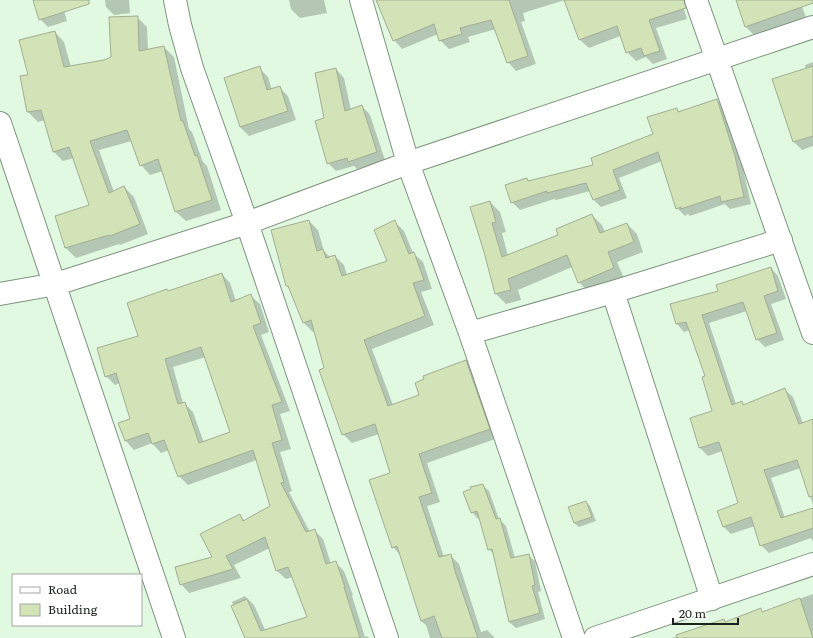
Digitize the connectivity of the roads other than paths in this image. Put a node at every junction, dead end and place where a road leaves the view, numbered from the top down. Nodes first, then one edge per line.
1 (175, 0) edge
2 (360, 0) edge
3 (696, 0) edge
4 (813, 28) edge
5 (718, 60) junction
6 (0, 123) edge
7 (408, 163) junction
8 (247, 223) junction
9 (781, 240) junction
10 (56, 284) junction
11 (613, 292) junction
12 (0, 294) edge
13 (470, 333) junction
14 (813, 333) edge
15 (813, 564) edge
16 (712, 599) junction
17 (174, 638) edge
18 (387, 638) edge
19 (574, 638) edge
20 (594, 638) edge

1 - 8 street
2 - 7 street
3 - 5 street
4 - 5 street
5 - 7 street
5 - 9 street
6 - 10 street
7 - 8 street
7 - 13 street
8 - 10 street
8 - 18 street
9 - 11 street
9 - 14 street
10 - 12 street
10 - 17 street
11 - 13 street
11 - 16 street
13 - 19 street
15 - 16 street
16 - 20 street

